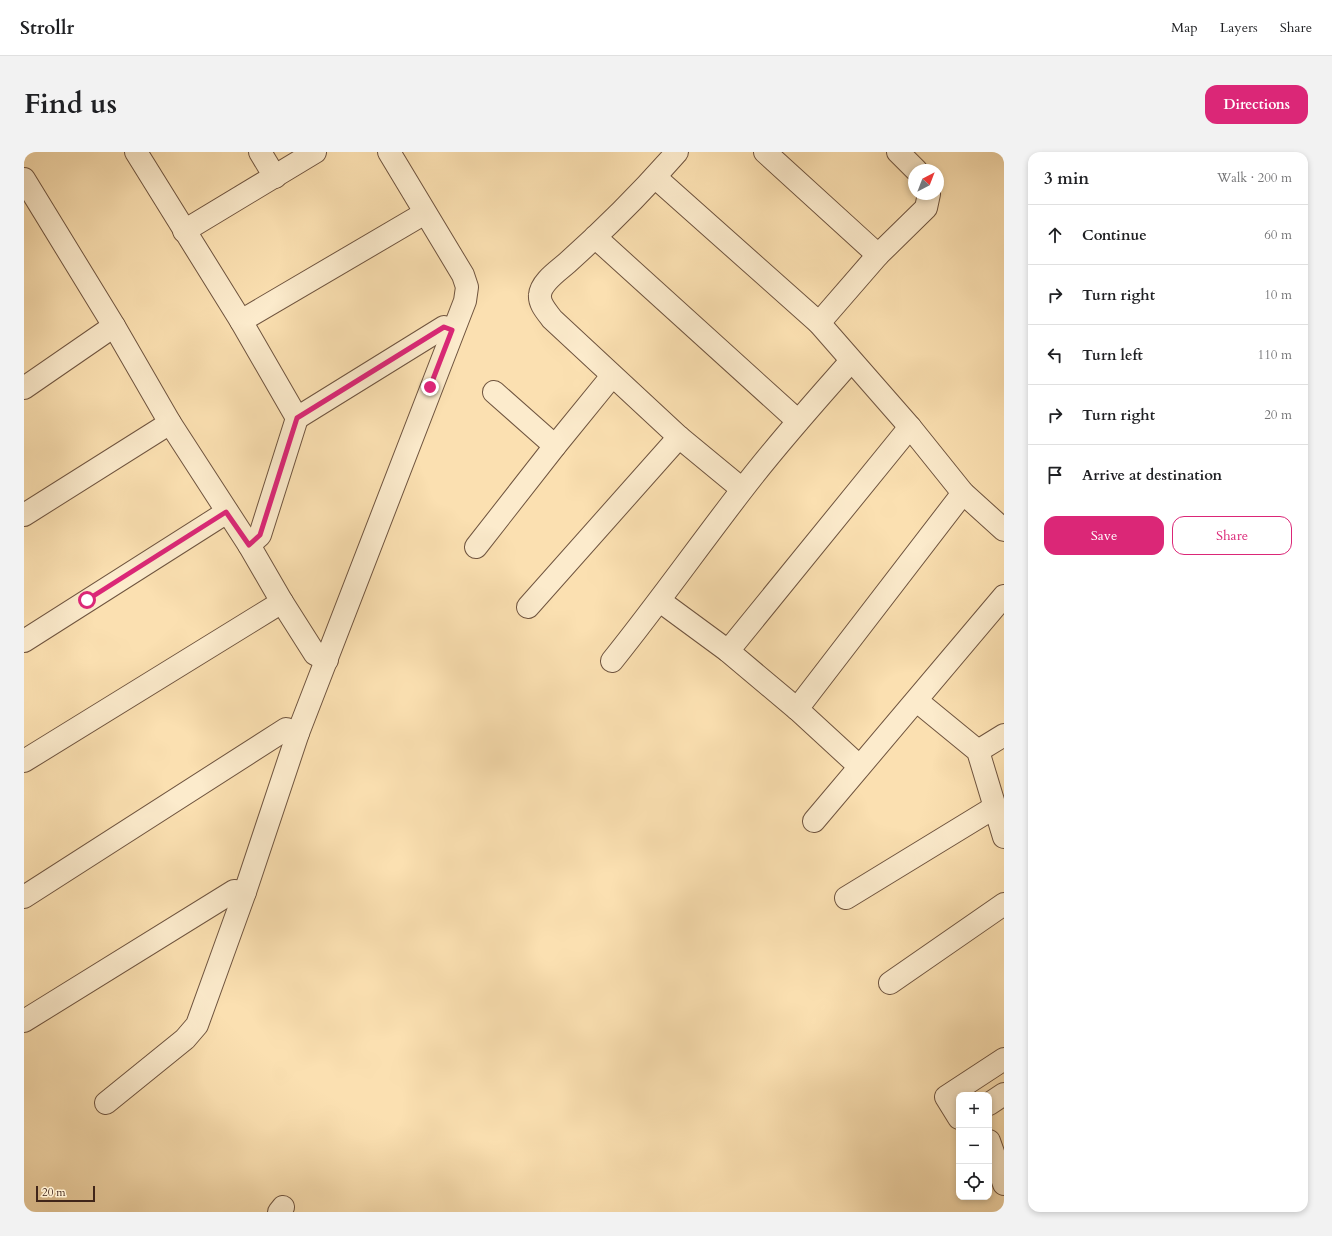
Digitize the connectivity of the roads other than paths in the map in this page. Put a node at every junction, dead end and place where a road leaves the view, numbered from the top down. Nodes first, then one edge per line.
1 (136, 152) edge
2 (260, 152) edge
3 (315, 152) edge
4 (389, 152) edge
5 (677, 152) edge
6 (765, 152) edge
7 (898, 152) edge
8 (910, 164) edge
9 (275, 177) junction
10 (655, 178) junction
11 (24, 179) edge
12 (928, 200) edge
13 (424, 213) junction
14 (184, 230) junction
15 (595, 237) junction
16 (878, 255) junction
17 (241, 321) junction
18 (819, 323) junction
19 (114, 326) junction
20 (452, 330) junction
21 (852, 361) junction
22 (612, 376) junction
23 (24, 388) edge
24 (494, 392) dead end
25 (297, 418) junction
26 (798, 421) junction
27 (170, 423) junction
28 (910, 427) junction
29 (680, 437) junction
30 (555, 446) junction
31 (742, 489) junction
32 (963, 493) junction
33 (226, 512) junction
34 (24, 514) edge
35 (1004, 530) edge
36 (249, 545) junction
37 (476, 547) dead end
38 (1004, 596) edge
39 (660, 601) junction
40 (282, 602) junction
41 (528, 607) dead end
42 (24, 641) edge
43 (728, 651) junction
44 (327, 660) junction
45 (612, 661) dead end
46 (917, 701) junction
47 (797, 709) junction
48 (298, 733) junction
49 (1004, 735) edge
50 (978, 751) junction
51 (24, 761) edge
52 (859, 766) junction
53 (995, 807) junction
54 (814, 821) dead end
55 (1004, 837) edge
56 (244, 892) junction
57 (24, 897) edge
58 (846, 898) dead end
59 (1004, 904) edge
60 (890, 983) dead end
61 (24, 1021) edge
62 (1004, 1059) edge
63 (1004, 1094) edge
64 (992, 1102) edge
65 (106, 1103) dead end
66 (956, 1113) edge
67 (992, 1150) edge
68 (1004, 1184) edge

1 - 14 street
2 - 9 street
3 - 9 street
4 - 13 street
5 - 10 street
6 - 16 street
7 - 8 street
9 - 14 street
10 - 15 street
10 - 18 street
11 - 19 street
12 - 16 street
13 - 17 street
13 - 20 street
14 - 17 street
15 - 22 street
15 - 26 street
16 - 18 street
17 - 25 street
18 - 21 street
19 - 23 street
19 - 27 street
20 - 25 street
20 - 44 street
21 - 26 street
21 - 28 street
22 - 29 street
22 - 30 street
24 - 30 street
25 - 36 street
26 - 31 street
27 - 33 street
27 - 34 street
28 - 32 street
28 - 43 street
29 - 31 street
29 - 41 street
30 - 37 street
31 - 39 street
32 - 35 street
32 - 47 street
33 - 36 street
33 - 42 street
36 - 40 street
38 - 46 street
39 - 43 street
39 - 45 street
40 - 44 street
40 - 51 street
43 - 47 street
44 - 48 street
46 - 50 street
46 - 52 street
47 - 52 street
48 - 56 street
48 - 57 street
49 - 50 street
50 - 53 street
52 - 54 street
53 - 55 street
53 - 58 street
56 - 61 street
56 - 65 street
59 - 60 street
62 - 66 street
63 - 64 street
67 - 68 street

